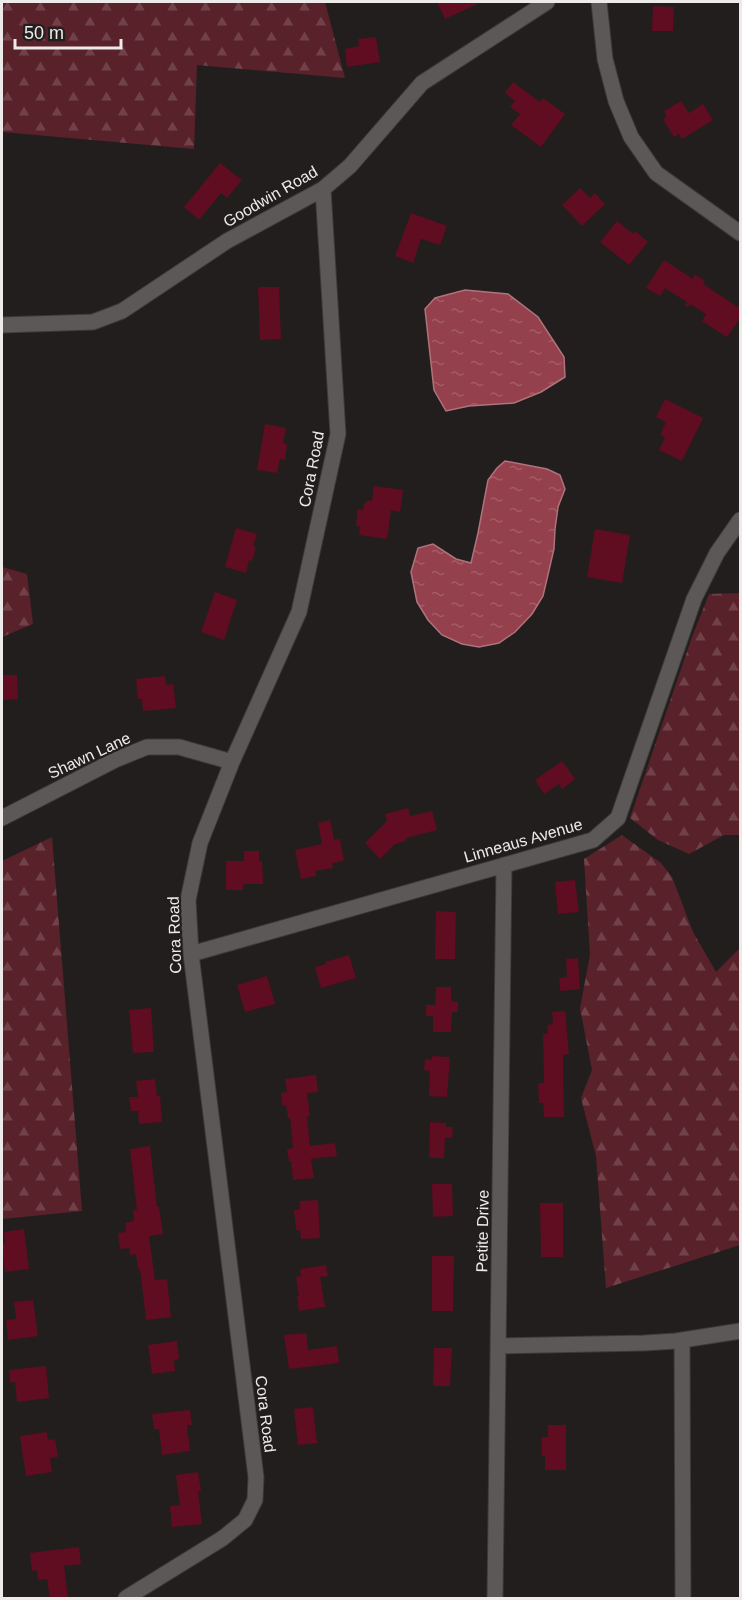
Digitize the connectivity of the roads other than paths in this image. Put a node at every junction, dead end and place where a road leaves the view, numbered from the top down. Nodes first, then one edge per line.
1 (547, 2) edge
2 (599, 2) edge
3 (323, 189) junction
4 (741, 233) edge
5 (2, 325) edge
6 (741, 520) edge
7 (232, 762) junction
8 (2, 818) edge
9 (504, 865) junction
10 (191, 954) junction
11 (741, 1331) edge
12 (682, 1340) junction
13 (499, 1346) junction
14 (126, 1599) edge
15 (495, 1599) edge
16 (683, 1599) edge

1 - 3 street, Goodwin Road
2 - 4 street
3 - 5 street, Goodwin Road
3 - 7 street, Cora Road
6 - 9 street, Linneaus Avenue
7 - 8 street, Shawn Lane
7 - 10 street, Cora Road
9 - 10 street, Linneaus Avenue
9 - 13 street, Petite Drive
10 - 14 street, Cora Road
11 - 12 street
12 - 13 street
12 - 16 street
13 - 15 street, Petite Drive

